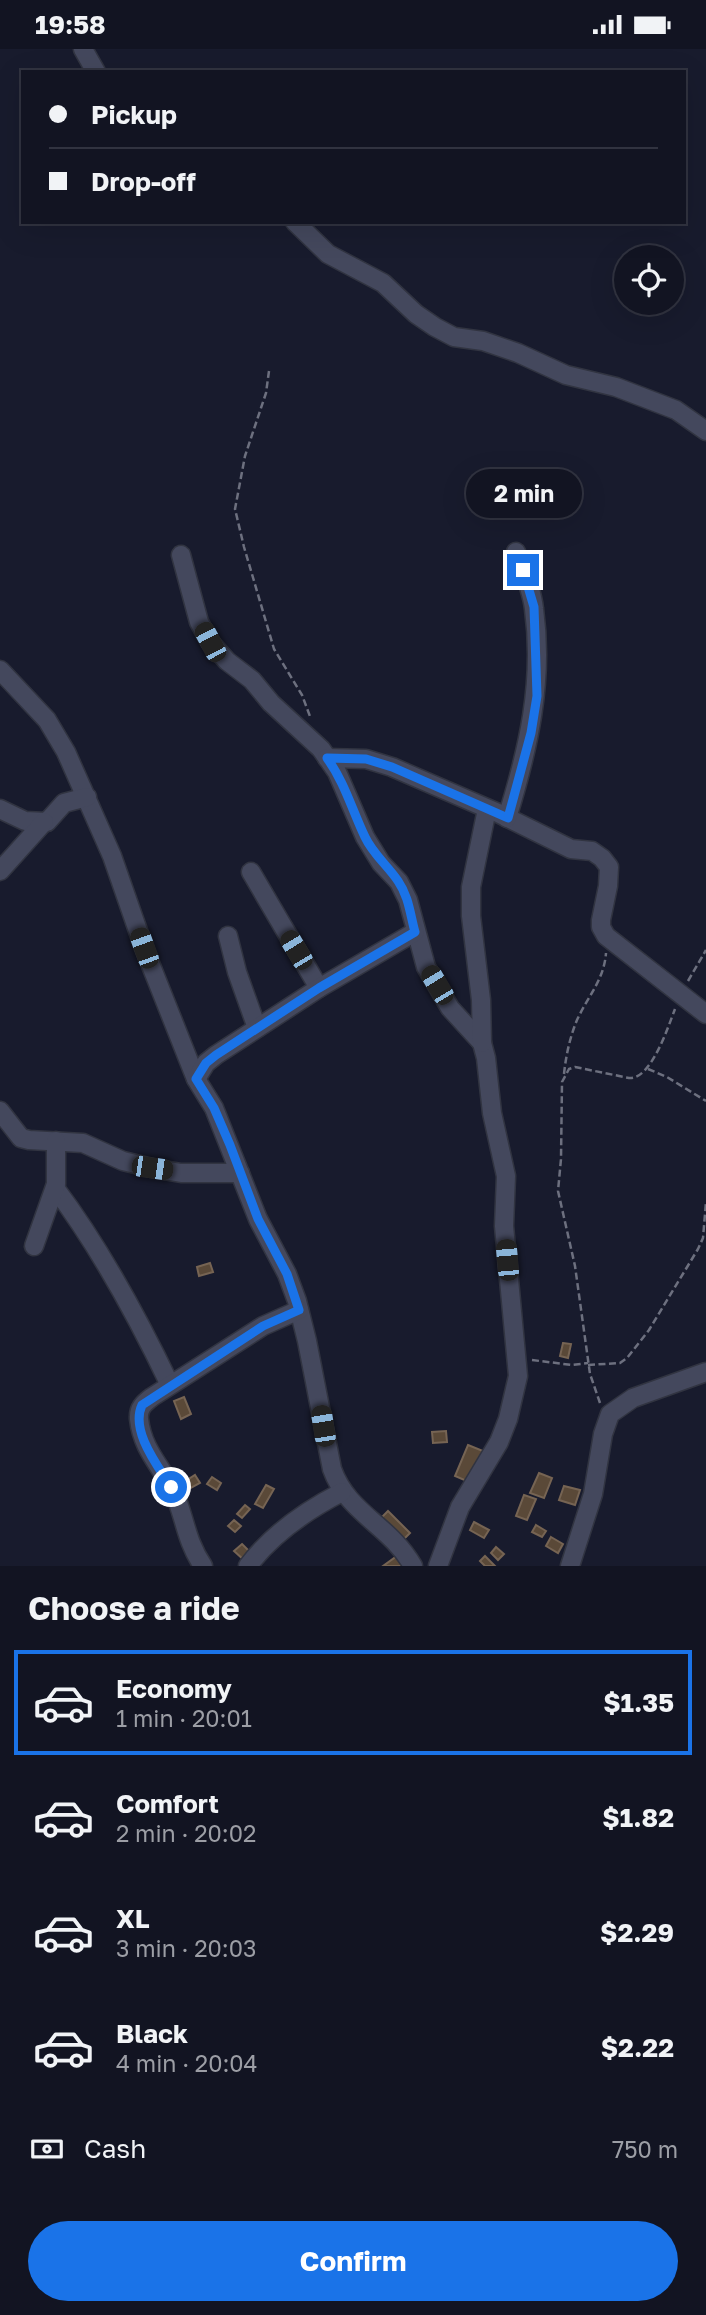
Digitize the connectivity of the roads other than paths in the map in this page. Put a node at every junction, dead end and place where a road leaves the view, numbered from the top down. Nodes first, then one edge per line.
1 (83, 49) edge
2 (95, 70) edge
3 (297, 224) edge
4 (706, 431) edge
5 (516, 552) dead end
6 (181, 555) dead end
7 (0, 670) edge
8 (322, 752) junction
9 (86, 797) junction
10 (0, 809) edge
11 (487, 809) junction
12 (508, 818) junction
13 (44, 823) junction
14 (0, 871) edge
15 (251, 872) dead end
16 (415, 932) junction
17 (228, 936) dead end
18 (319, 988) junction
19 (706, 1014) edge
20 (257, 1028) junction
21 (482, 1043) junction
22 (196, 1079) junction
23 (0, 1111) edge
24 (56, 1141) junction
25 (240, 1173) junction
26 (55, 1188) junction
27 (34, 1246) dead end
28 (299, 1310) junction
29 (706, 1371) edge
30 (170, 1385) junction
31 (342, 1492) junction
32 (203, 1566) edge
33 (248, 1566) edge
34 (412, 1566) edge
35 (438, 1566) edge
36 (570, 1566) edge

1 - 2 street
3 - 4 street
5 - 12 street
6 - 8 street
7 - 9 street
8 - 11 street
8 - 16 street
9 - 13 street
9 - 22 street
10 - 13 street
11 - 12 street
11 - 21 street
12 - 19 street
13 - 14 street
15 - 18 street
16 - 18 street
16 - 21 street
17 - 20 street
18 - 20 street
20 - 22 street
21 - 35 street
22 - 25 street
23 - 24 street
24 - 25 street
24 - 26 street
25 - 28 street
26 - 27 street
26 - 30 street
28 - 30 street
28 - 31 street
29 - 36 street
30 - 32 street
31 - 33 street
31 - 34 street

